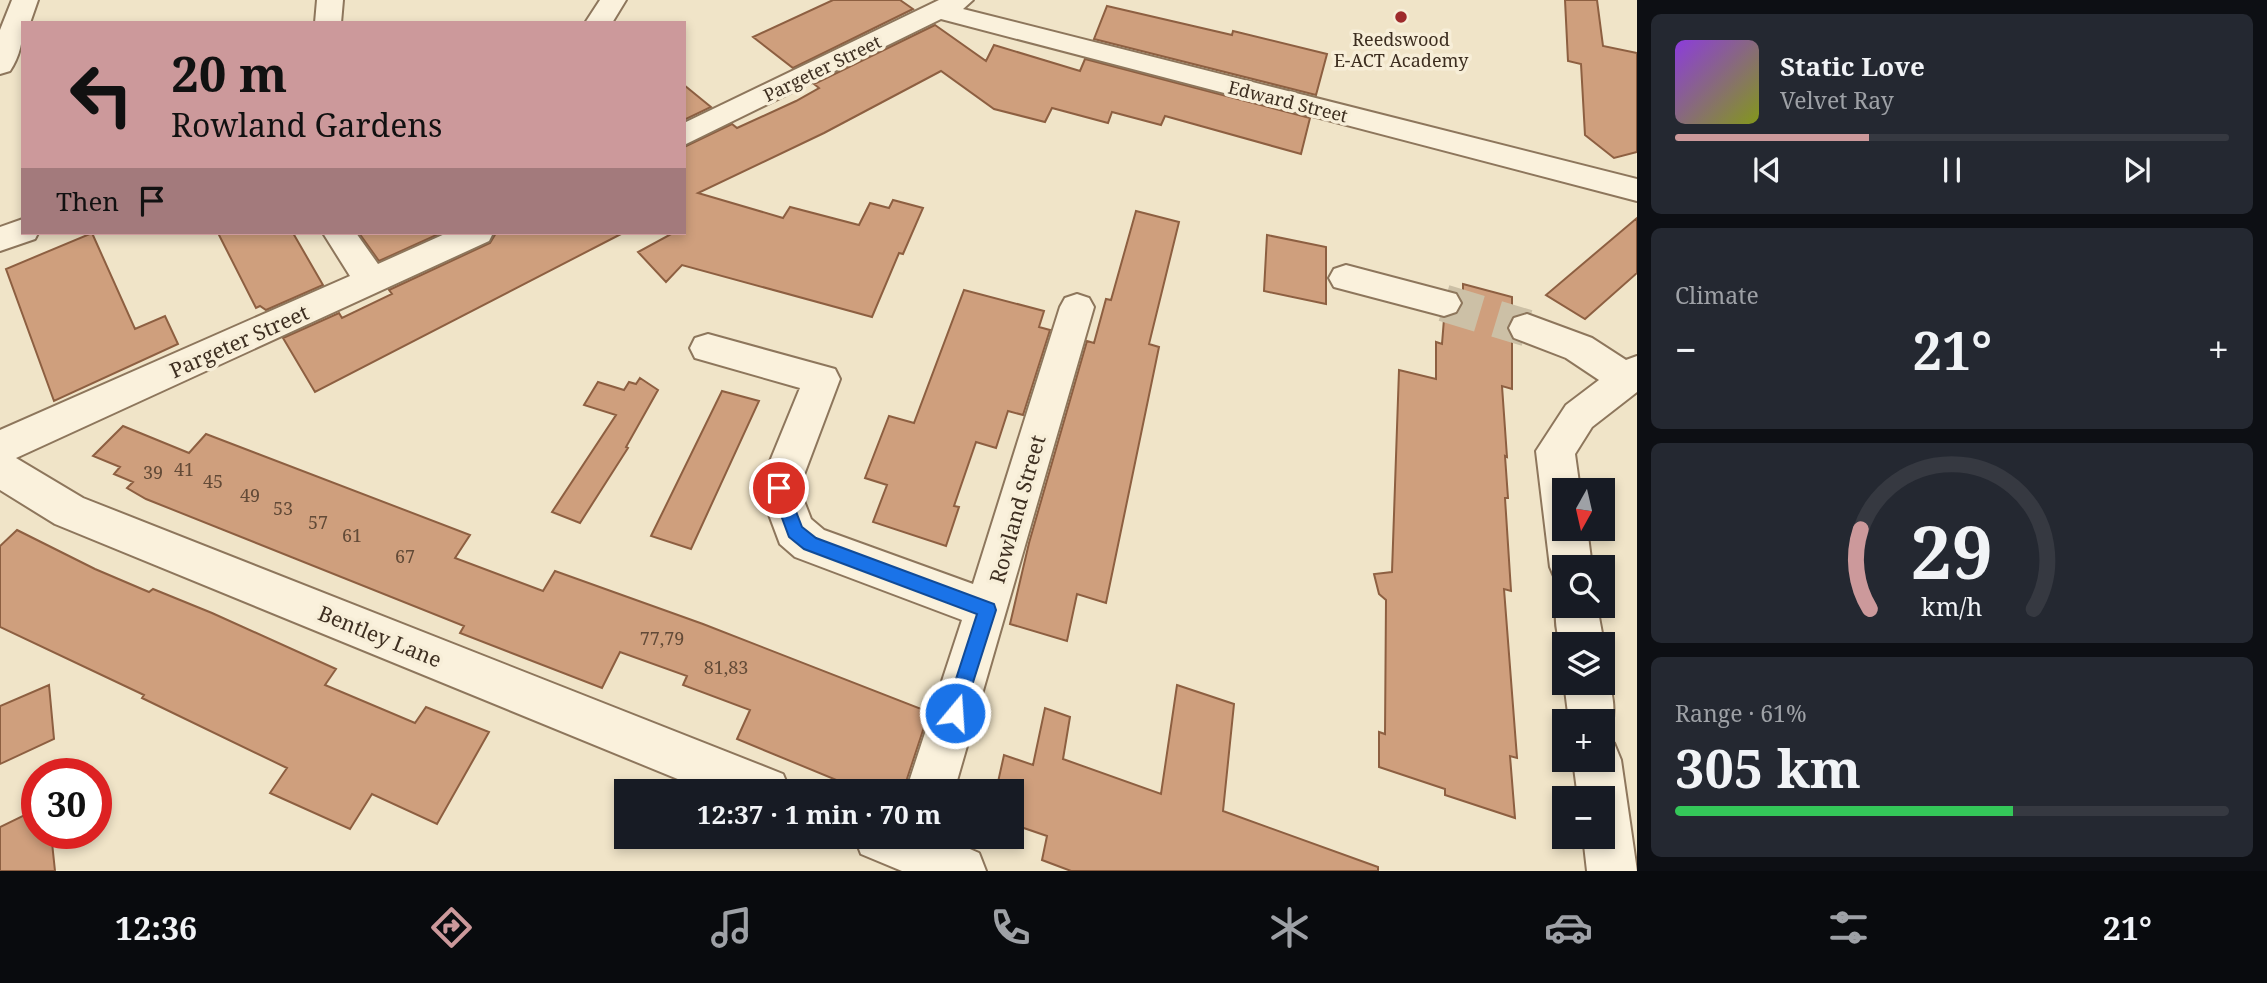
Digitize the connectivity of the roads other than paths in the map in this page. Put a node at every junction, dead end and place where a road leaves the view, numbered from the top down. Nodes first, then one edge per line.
1 (25, 0) edge
2 (330, 0) edge
3 (613, 0) edge
4 (950, 6) edge
5 (328, 21) edge
6 (599, 21) edge
7 (0, 65) edge
8 (686, 134) edge
9 (1637, 190) edge
10 (21, 232) edge
11 (340, 235) edge
12 (473, 235) edge
13 (0, 239) edge
14 (1346, 278) dead end
15 (372, 282) junction
16 (1444, 303) tunnel mouth
17 (1077, 307) dead end
18 (1527, 328) tunnel mouth
19 (708, 348) dead end
20 (1632, 375) edge
21 (0, 448) edge
22 (0, 469) edge
23 (1559, 478) edge
24 (987, 610) junction
25 (736, 779) edge
26 (934, 779) edge
27 (918, 849) edge
28 (1609, 849) edge
29 (961, 871) edge
30 (1612, 871) edge

1 - 7 street
2 - 5 street
3 - 6 street
4 - 8 street, Pargeter Street
4 - 9 street, Edward Street
10 - 13 street
11 - 15 street
12 - 15 street, Pargeter Street
14 - 16 street
15 - 21 street, Pargeter Street
17 - 24 street, Rowland Street
18 - 20 street
19 - 24 street
20 - 23 street
22 - 25 street, Bentley Lane
24 - 26 street, Rowland Street
27 - 29 street
28 - 30 street

